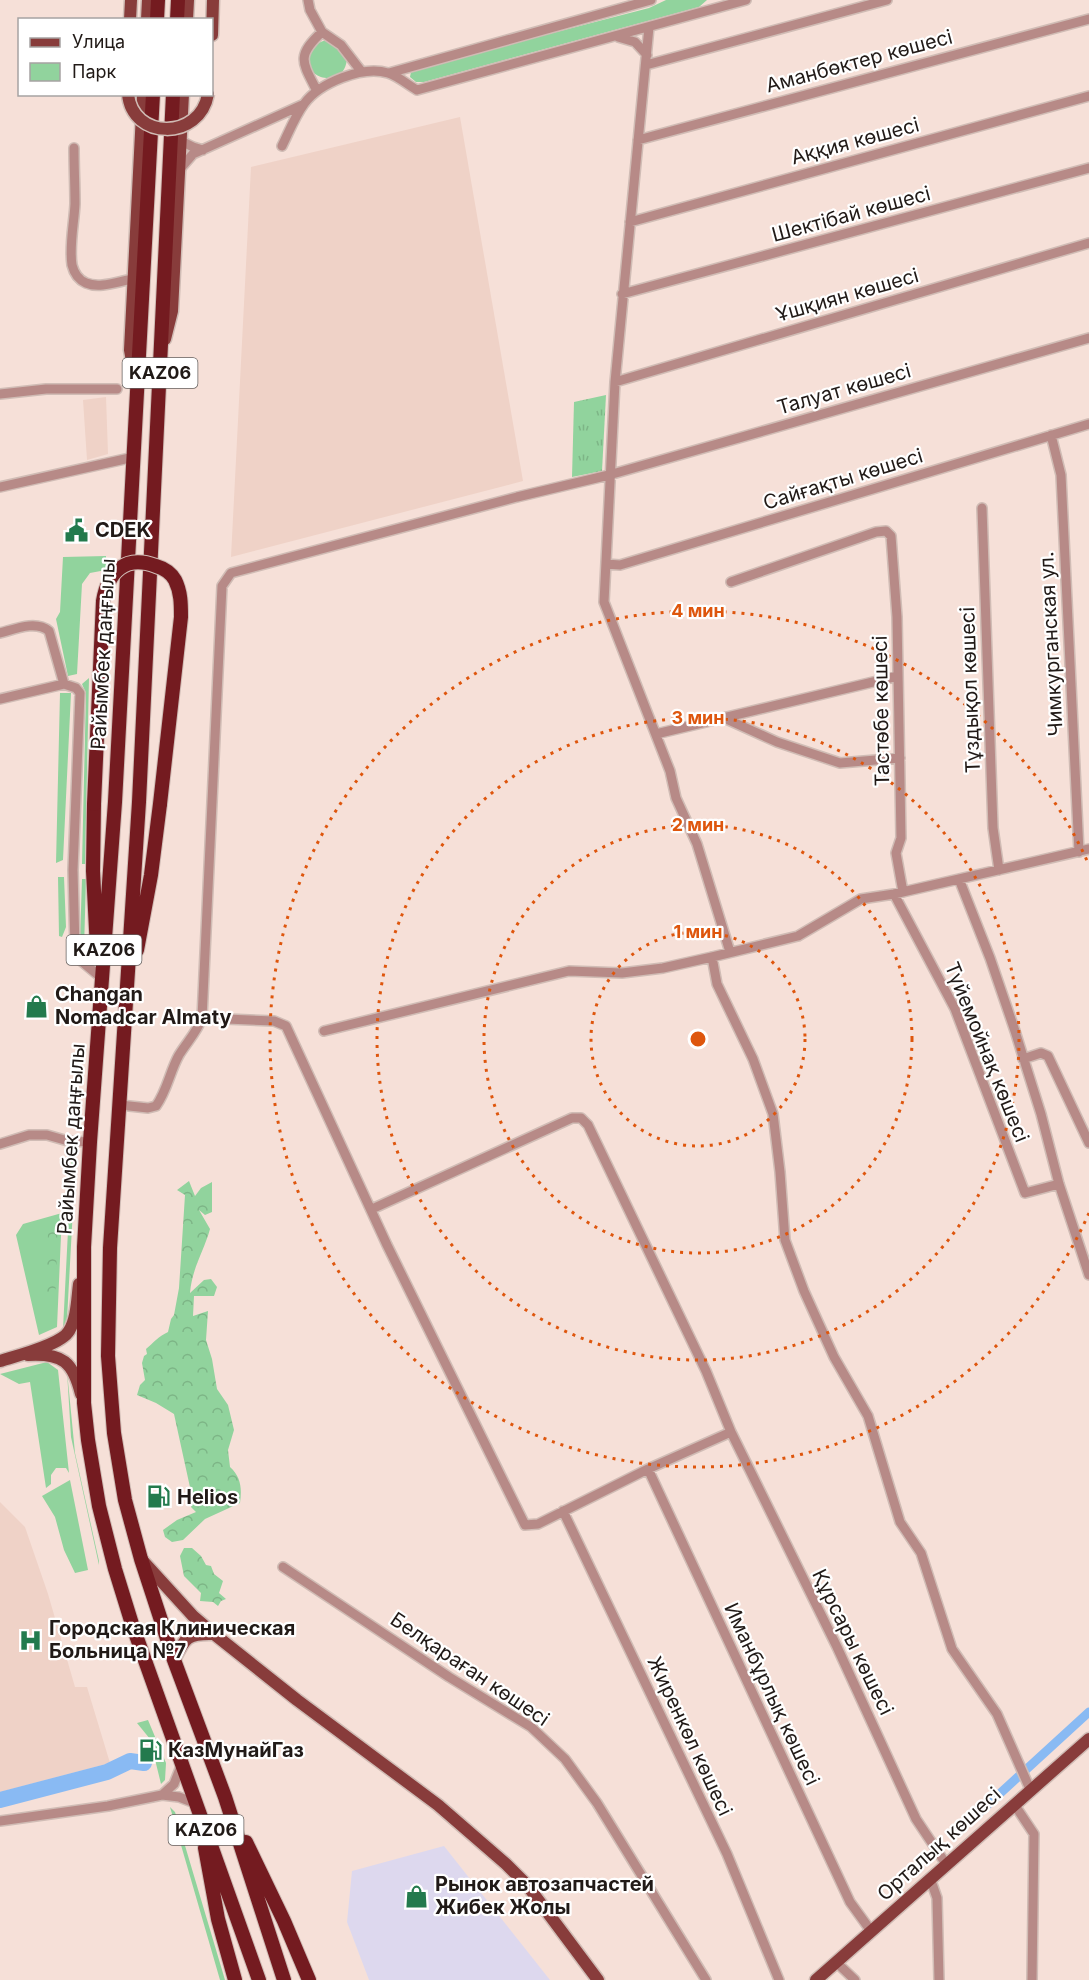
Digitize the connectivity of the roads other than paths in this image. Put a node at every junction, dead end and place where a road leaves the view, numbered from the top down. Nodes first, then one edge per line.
1 (147, 0) edge
2 (158, 0) edge
3 (178, 0) edge
4 (188, 0) edge
5 (308, 0) edge
6 (651, 0) edge
7 (746, 0) edge
8 (887, 0) edge
9 (131, 2) edge
10 (213, 3) edge
11 (712, 5) edge
12 (130, 18) edge
13 (147, 18) edge
14 (157, 18) edge
15 (177, 18) edge
16 (187, 18) edge
17 (213, 18) edge
18 (1089, 19) edge
19 (649, 27) junction
20 (322, 32) junction
21 (612, 37) junction
22 (646, 60) junction
23 (361, 71) junction
24 (389, 73) junction
25 (317, 91) junction
26 (129, 96) edge
27 (143, 96) edge
28 (153, 96) edge
29 (173, 96) edge
30 (183, 96) edge
31 (208, 96) edge
32 (1089, 96) edge
33 (302, 105) junction
34 (638, 140) junction
35 (181, 141) junction
36 (282, 146) dead end
37 (74, 148) dead end
38 (204, 150) junction
39 (1089, 168) edge
40 (179, 170) junction
41 (630, 222) junction
42 (1089, 243) edge
43 (133, 279) junction
44 (622, 294) junction
45 (1089, 338) edge
46 (160, 357) junction
47 (615, 382) junction
48 (117, 389) dead end
49 (137, 391) junction
50 (0, 394) edge
51 (1089, 424) edge
52 (1051, 435) junction
53 (134, 457) junction
54 (609, 475) junction
55 (0, 487) edge
56 (982, 508) dead end
57 (606, 564) junction
58 (731, 582) dead end
59 (0, 633) edge
60 (898, 676) junction
61 (64, 684) junction
62 (0, 699) edge
63 (723, 718) junction
64 (656, 734) junction
65 (900, 758) junction
66 (1089, 849) edge
67 (1079, 852) junction
68 (73, 870) junction
69 (999, 870) junction
70 (93, 871) junction
71 (959, 879) junction
72 (899, 893) junction
73 (730, 952) junction
74 (712, 957) junction
75 (98, 975) junction
76 (99, 1007) junction
77 (126, 1008) junction
78 (202, 1018) junction
79 (324, 1031) dead end
80 (1023, 1059) junction
81 (120, 1105) junction
82 (90, 1142) junction
83 (1089, 1143) edge
84 (0, 1144) edge
85 (1059, 1184) junction
86 (372, 1209) junction
87 (84, 1247) junction
88 (1089, 1273) edge
89 (18, 1356) junction
90 (0, 1361) edge
91 (84, 1403) junction
92 (731, 1432) junction
93 (648, 1469) junction
94 (563, 1511) junction
95 (141, 1559) junction
96 (283, 1567) dead end
97 (214, 1634) junction
98 (174, 1660) junction
99 (1089, 1739) edge
100 (182, 1764) junction
101 (1030, 1789) junction
102 (162, 1795) junction
103 (225, 1797) junction
104 (197, 1804) junction
105 (1014, 1804) junction
106 (0, 1821) edge
107 (946, 1864) junction
108 (930, 1878) junction
109 (871, 1931) junction
110 (836, 1962) junction
111 (235, 1980) edge
112 (259, 1980) edge
113 (284, 1980) edge
114 (309, 1980) edge
115 (598, 1980) edge
116 (706, 1980) edge
117 (779, 1980) edge
118 (816, 1980) edge
119 (855, 1980) edge
120 (939, 1980) edge
121 (1032, 1980) edge

1 - 13 main road
2 - 14 highway
3 - 15 highway
4 - 16 main road
5 - 20 street
6 - 24 street
7 - 11 street
8 - 22 street
9 - 12 main road
10 - 17 main road
11 - 19 street
18 - 34 street, Аманбөктер көшесі
19 - 21 street
19 - 22 street
20 - 23 street
20 - 25 street
21 - 22 street
21 - 24 street
22 - 34 street
23 - 24 street
23 - 25 street
25 - 33 street
26 - 31 main road, bridge
27 - 43 main road
28 - 49 highway, Райымбек даңғылы / KАZ06
29 - 46 highway, KАZ06
30 - 35 main road
32 - 41 street, Аққия көшесі
33 - 36 street
33 - 38 street
34 - 41 street
35 - 38 street
35 - 40 main road
37 - 43 street
38 - 40 street
39 - 44 street, Шектібай көшесі
40 - 46 main road
41 - 44 street
42 - 47 street, Ұшқиян көшесі
43 - 49 main road
44 - 47 street
45 - 54 street, Талуат көшесі
46 - 77 highway, KАZ06
47 - 54 street
48 - 50 street
49 - 53 highway, Райымбек даңғылы / KАZ06
51 - 52 street, Сайғақты көшесі
52 - 57 street, Сайғақты көшесі
52 - 67 street, Чимкурганская ул.
53 - 55 street
53 - 76 highway, Райымбек даңғылы / KАZ06
54 - 57 street
54 - 78 street, Талуат көшесі
56 - 69 street, Тұздықол көшесі
57 - 64 street
58 - 60 street, Тастөбе көшесі
59 - 61 street
60 - 63 street
60 - 65 street, Тастөбе көшесі
61 - 62 street
61 - 68 street
63 - 64 street
63 - 65 street
64 - 73 street
65 - 72 street, Тастөбе көшесі
66 - 67 street
67 - 69 street
68 - 70 street
68 - 75 street
69 - 71 street
70 - 75 highway
70 - 77 highway, bridge
71 - 72 street
71 - 80 street, Түйемойнақ көшесі
72 - 73 street
72 - 85 street, Түйемойнақ көшесі
73 - 74 street
74 - 79 street
74 - 101 street
75 - 76 highway
76 - 82 highway, Райымбек даңғылы / KАZ06
77 - 81 highway, KАZ06
78 - 81 street
78 - 86 street
80 - 83 street
80 - 85 street, Түйемойнақ көшесі
81 - 95 highway, KАZ06
82 - 84 street
82 - 87 highway, Райымбек даңғылы / KАZ06
85 - 88 street, Түйемойнақ көшесі
86 - 92 street, Құрсары көшесі
86 - 94 street
87 - 89 main road
87 - 91 highway, Райымбек даңғылы / KАZ06
89 - 90 main road
89 - 91 main road
91 - 100 highway, Райымбек даңғылы / KАZ06
92 - 93 street
92 - 107 street, Құрсары көшесі
93 - 94 street
93 - 109 street, Иманбұрлық көшесі
94 - 117 street, Жиренкөл көшесі
95 - 97 main road
95 - 98 highway, KАZ06
96 - 116 street, Белқараған көшесі
97 - 98 main road
97 - 115 main road
98 - 103 highway, KАZ06
99 - 101 main road, Орталық көшесі
100 - 102 street
100 - 104 highway, Райымбек даңғылы / KАZ06
101 - 105 main road, Орталық көшесі
102 - 104 street
102 - 106 street
103 - 113 highway, KАZ06
103 - 114 highway
104 - 111 highway
104 - 112 highway, Райымбек даңғылы / KАZ06
105 - 107 main road, Орталық көшесі
105 - 121 street
107 - 108 main road, Орталық көшесі
108 - 109 main road, Орталық көшесі
108 - 120 street
109 - 110 main road, Орталық көшесі
110 - 118 main road, Орталық көшесі
110 - 119 street

